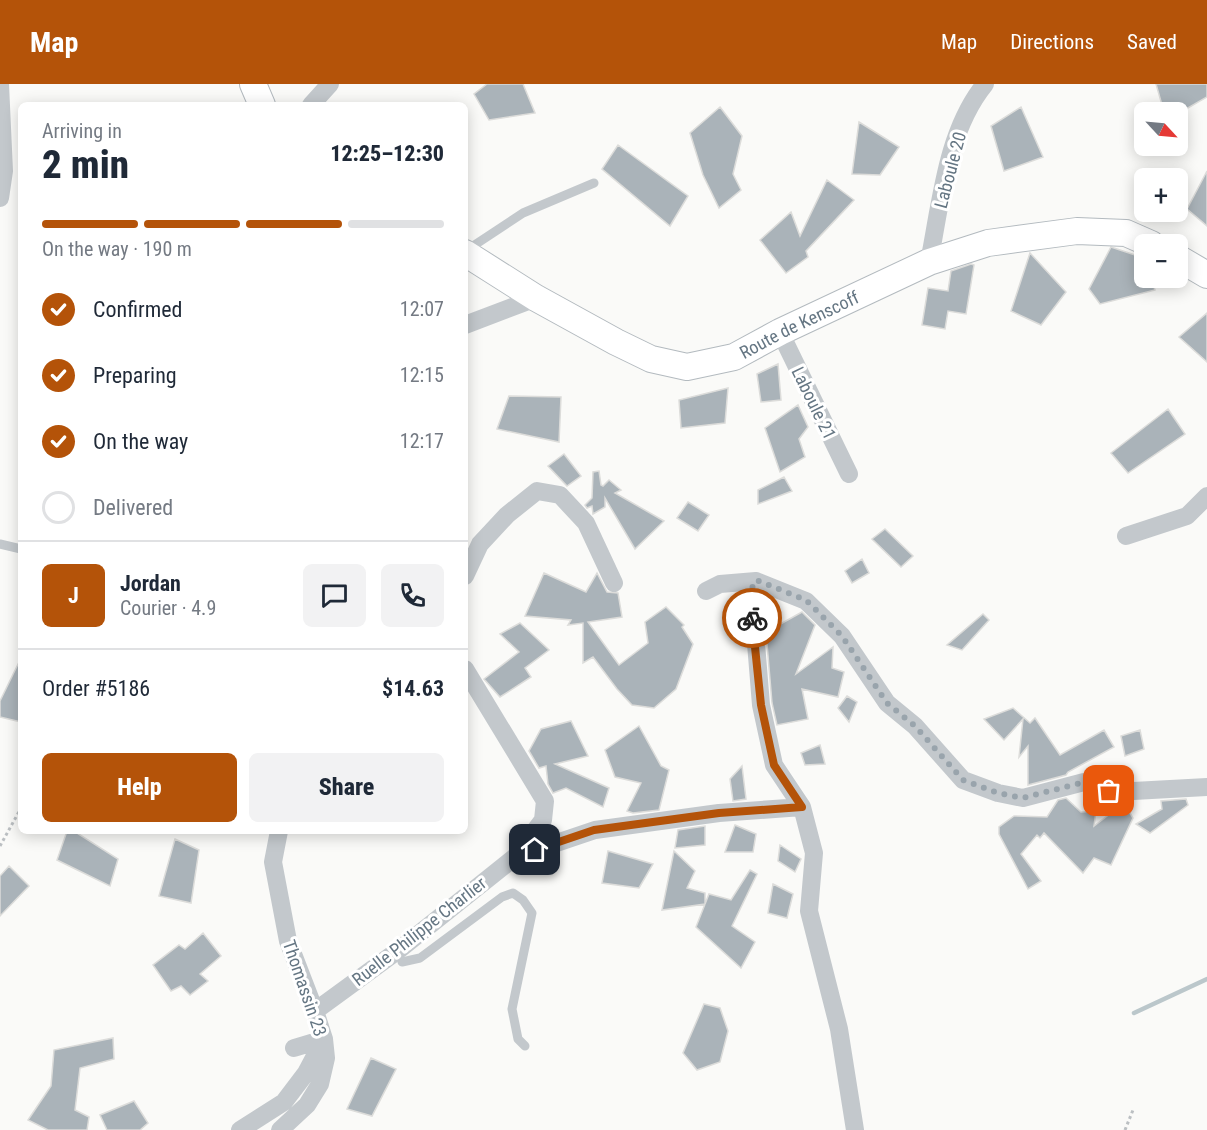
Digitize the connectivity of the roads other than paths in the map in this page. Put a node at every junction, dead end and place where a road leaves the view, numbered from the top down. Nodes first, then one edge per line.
1 (0, 84) edge
2 (253, 84) edge
3 (330, 84) edge
4 (985, 84) edge
5 (261, 102) edge
6 (313, 102) edge
7 (594, 183) dead end
8 (0, 198) edge
9 (1134, 237) edge
10 (468, 250) edge
11 (468, 254) edge
12 (929, 262) junction
13 (1188, 264) edge
14 (1207, 275) edge
15 (536, 298) junction
16 (468, 324) edge
17 (780, 332) junction
18 (849, 474) dead end
19 (1207, 496) edge
20 (1126, 536) dead end
21 (0, 544) edge
22 (18, 548) edge
23 (468, 570) edge
24 (756, 580) junction
25 (614, 583) dead end
26 (706, 591) dead end
27 (468, 674) edge
28 (1207, 788) edge
29 (802, 807) junction
30 (278, 834) edge
31 (515, 857) junction
32 (402, 962) dead end
33 (315, 1011) junction
34 (324, 1039) junction
35 (525, 1046) dead end
36 (294, 1048) dead end
37 (240, 1130) edge
38 (280, 1130) edge
39 (855, 1130) edge

1 - 8 street
2 - 5 main road
3 - 6 street
4 - 12 street, Laboule 20
7 - 10 lane
9 - 12 main road, Route de Kenscoff
11 - 15 main road, Route de Kenscoff
12 - 17 main road, Route de Kenscoff
13 - 14 main road
15 - 16 street
15 - 17 main road, Route de Kenscoff
17 - 18 street, Laboule 21
19 - 20 street
21 - 22 lane
23 - 25 street
24 - 26 street
24 - 28 street
24 - 29 street
27 - 31 street
29 - 31 street, Ruelle Philippe Charlier
29 - 39 street
30 - 33 street, Thomassin 23
31 - 33 street, Ruelle Philippe Charlier
32 - 35 lane
33 - 34 street, Thomassin 23
34 - 36 street
34 - 37 street
34 - 38 street, Thomassin 23

